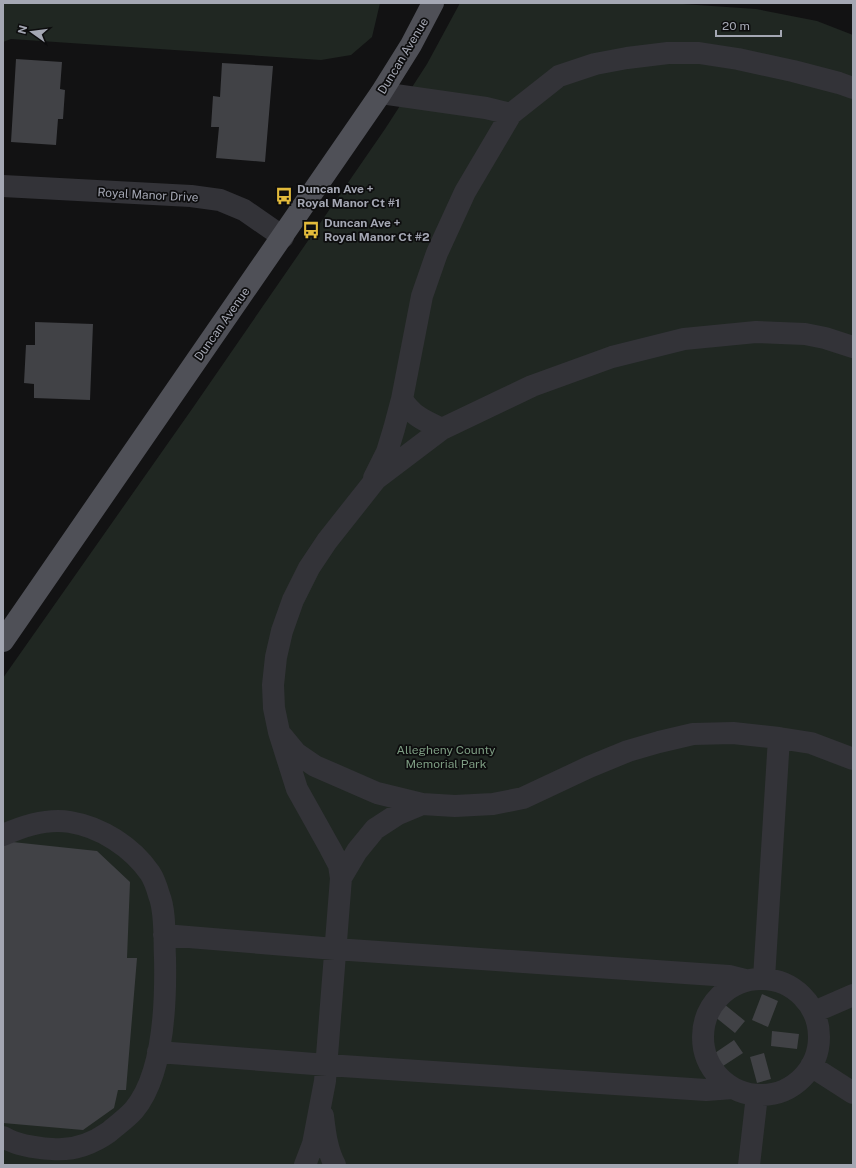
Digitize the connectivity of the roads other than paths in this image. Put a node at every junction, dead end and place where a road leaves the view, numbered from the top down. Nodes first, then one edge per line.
1 (433, 3) edge
2 (853, 88) edge
3 (381, 93) junction
4 (511, 114) junction
5 (3, 186) edge
6 (283, 236) junction
7 (853, 346) edge
8 (402, 399) junction
9 (442, 429) junction
10 (370, 486) junction
11 (3, 641) edge
12 (279, 732) junction
13 (779, 738) junction
14 (853, 759) edge
15 (422, 804) junction
16 (3, 835) edge
17 (340, 878) junction
18 (164, 935) junction
19 (335, 949) junction
20 (754, 979) junction
21 (853, 995) edge
22 (814, 1012) junction
23 (158, 1052) junction
24 (326, 1065) junction
25 (811, 1066) junction
26 (732, 1088) junction
27 (853, 1093) edge
28 (757, 1095) junction
29 (321, 1103) junction
30 (3, 1137) edge
31 (305, 1165) edge
32 (336, 1165) edge
33 (749, 1165) edge

1 - 3 main road, Duncan Avenue
2 - 4 lane
3 - 4 lane
3 - 6 main road, Duncan Avenue
4 - 8 lane
5 - 6 lane, Royal Manor Drive
6 - 11 main road, Duncan Avenue
7 - 9 lane
8 - 9 lane
8 - 10 lane
9 - 10 lane
10 - 12 lane
12 - 15 lane
12 - 17 lane
13 - 14 lane
13 - 15 lane
13 - 20 lane
15 - 17 lane
16 - 18 lane
17 - 19 lane
18 - 19 lane
18 - 23 lane
19 - 20 lane
19 - 24 lane
20 - 22 lane
20 - 26 lane
21 - 22 lane
22 - 25 lane
23 - 24 lane
23 - 30 lane
24 - 26 lane
24 - 29 lane
25 - 27 lane
25 - 28 lane
26 - 28 lane
28 - 33 lane
29 - 31 lane
29 - 32 lane

